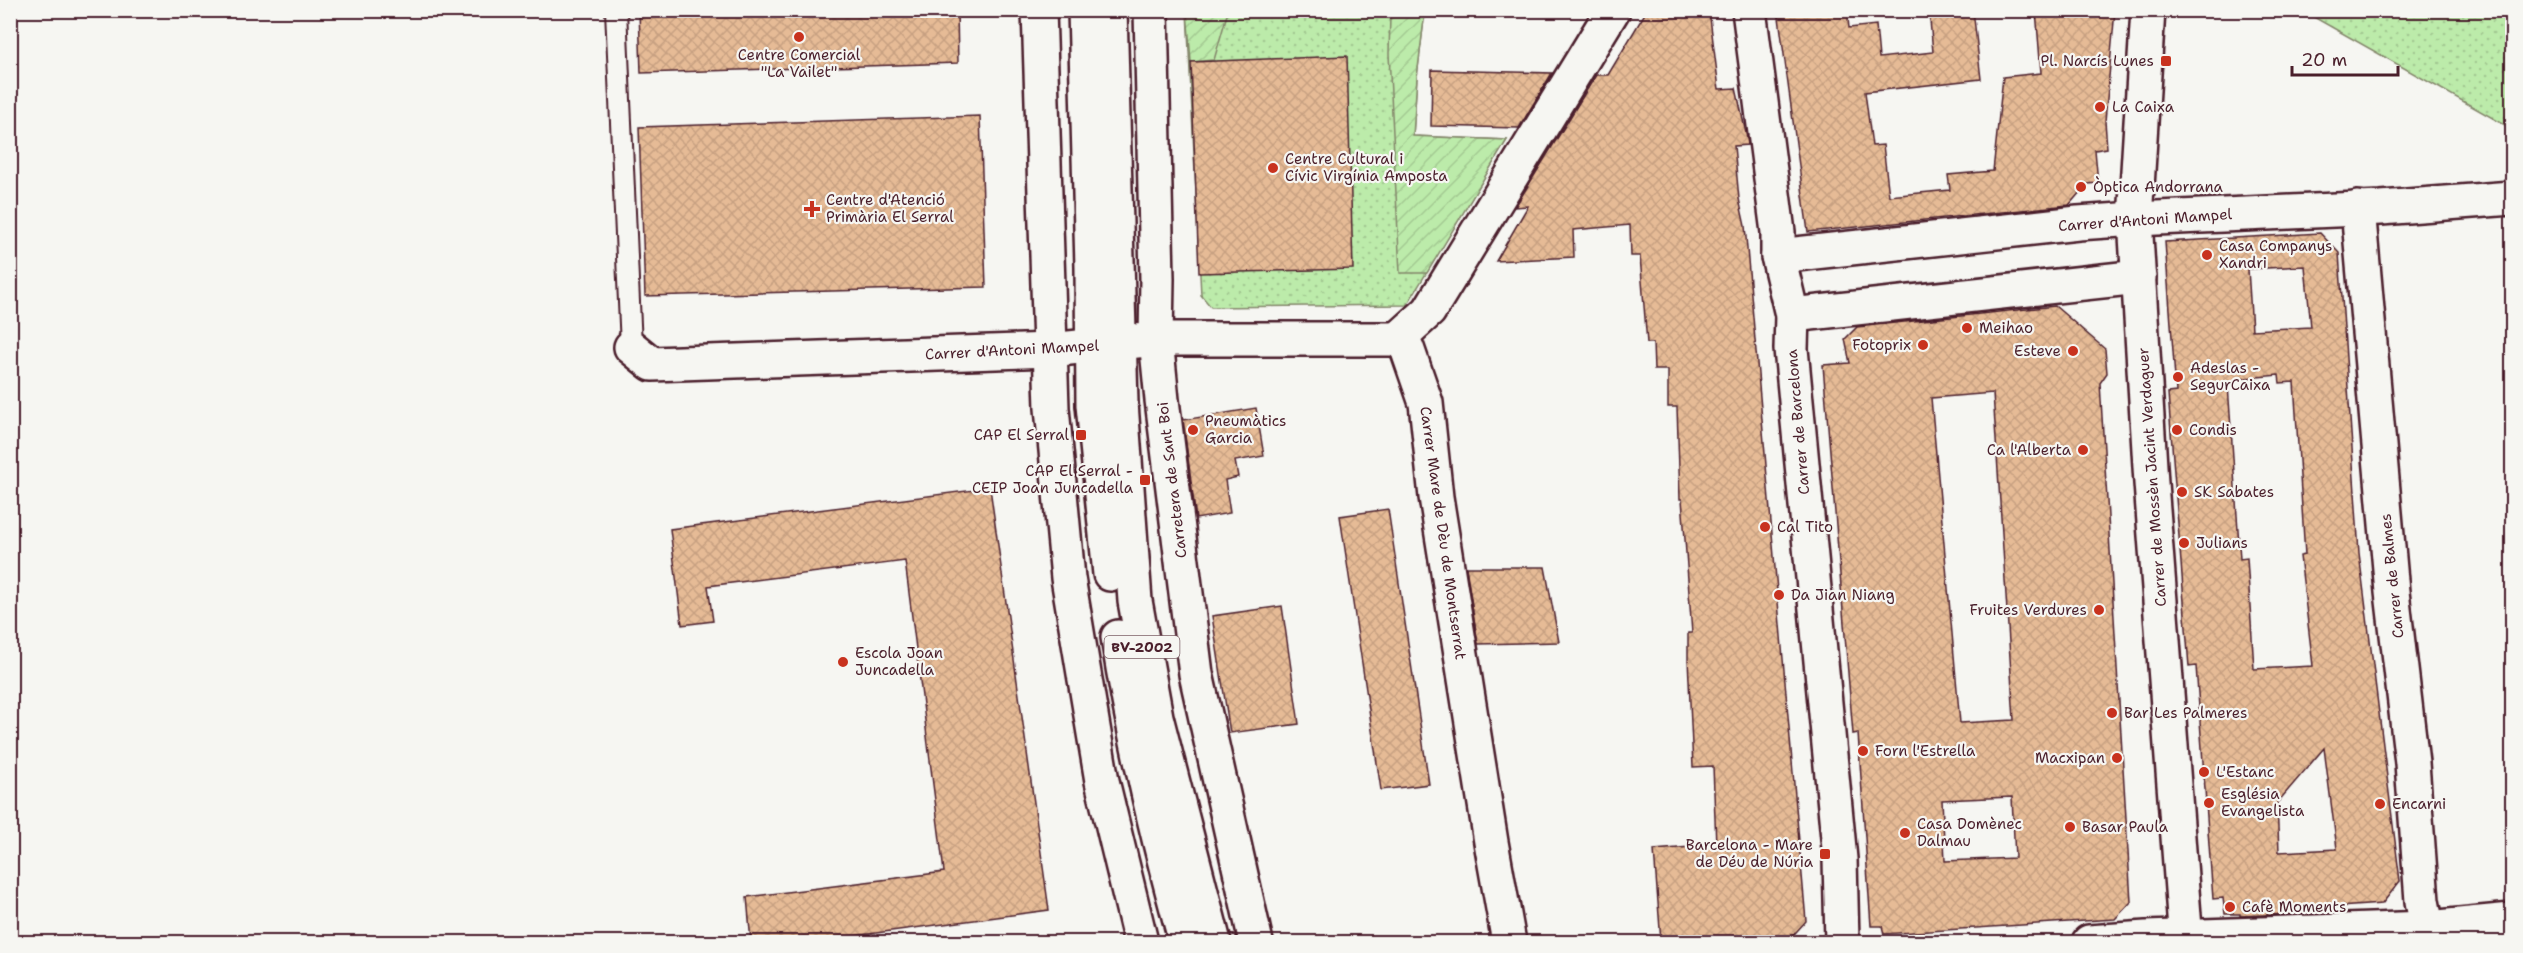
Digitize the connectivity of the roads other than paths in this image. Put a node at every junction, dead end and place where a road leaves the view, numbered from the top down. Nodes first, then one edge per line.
1 (616, 10) edge
2 (1039, 10) edge
3 (1085, 10) edge
4 (1110, 10) edge
5 (1151, 10) edge
6 (1612, 10) edge
7 (1749, 10) edge
8 (2148, 10) edge
9 (2512, 198) edge
10 (2358, 208) junction
11 (2135, 219) junction
12 (1778, 255) junction
13 (2139, 278) junction
14 (1792, 315) junction
15 (1156, 339) junction
16 (1398, 339) junction
17 (1106, 345) junction
18 (631, 347) joint
19 (1050, 350) junction
20 (2512, 920) edge
21 (2429, 935) edge
22 (2186, 940) edge
23 (1141, 942) edge
24 (1186, 942) edge
25 (1214, 942) edge
26 (1256, 942) edge
27 (1509, 942) edge
28 (1842, 942) edge
29 (2089, 942) edge

1 - 18 lane
2 - 19 street
3 - 17 street, BV-2002
4 - 17 street, BV-2002
5 - 15 street, Carretera de Sant Boi
6 - 16 street
7 - 12 street, Carrer de Barcelona
8 - 11 street, Carrer de Mossèn Jacint Verdaguer
9 - 10 street, Carrer d'Antoni Mampel
10 - 11 street, Carrer d'Antoni Mampel
10 - 21 street, Carrer de Balmes
11 - 12 street, Carrer d'Antoni Mampel
11 - 13 street, Carrer de Mossèn Jacint Verdaguer
12 - 14 street, Carrer de Barcelona
13 - 14 street
13 - 22 street, Carrer de Mossèn Jacint Verdaguer
14 - 28 street, Carrer de Barcelona
15 - 16 street, Carrer d'Antoni Mampel
15 - 17 street, Carrer d'Antoni Mampel
15 - 26 street, Carretera de Sant Boi
16 - 27 street, Carrer Mare de Dèu de Montserrat
17 - 19 street, Carrer d'Antoni Mampel
17 - 24 street, BV-2002
17 - 25 street, BV-2002
18 - 19 street, Carrer d'Antoni Mampel
19 - 23 street
20 - 21 street
21 - 22 street
22 - 29 street

